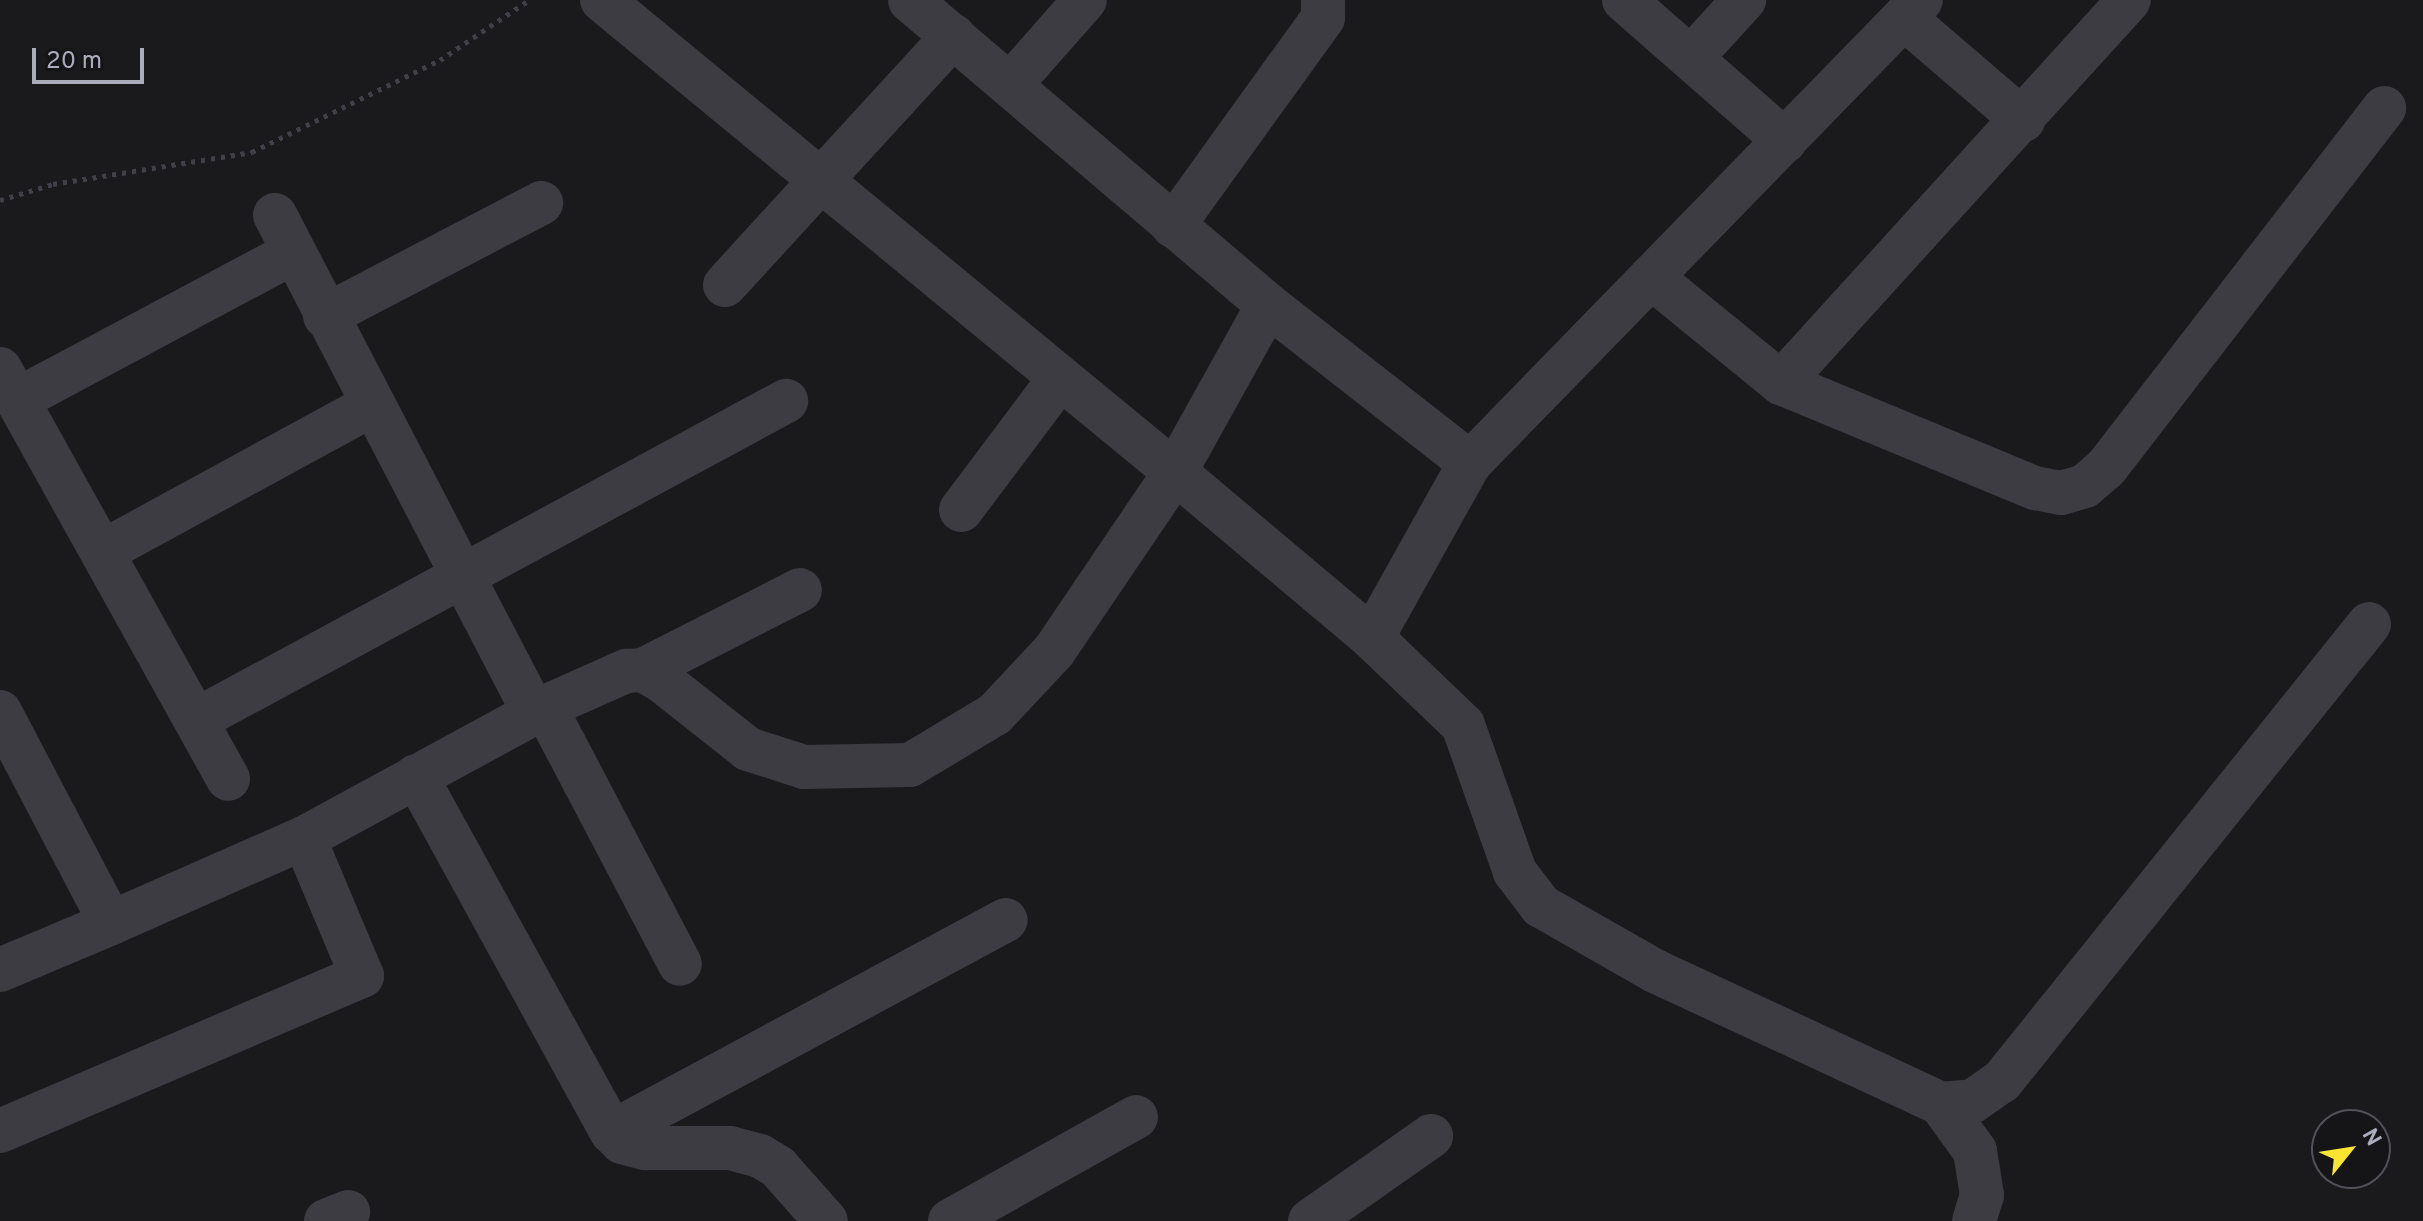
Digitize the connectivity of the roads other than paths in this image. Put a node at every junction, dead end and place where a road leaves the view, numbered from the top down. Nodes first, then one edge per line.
1 (602, 0) edge
2 (910, 0) edge
3 (1085, 0) edge
4 (1323, 0) edge
5 (1624, 0) edge
6 (1744, 0) edge
7 (2129, 0) edge
8 (1913, 9) edge
9 (953, 36) junction
10 (1691, 58) junction
11 (1010, 85) junction
12 (2384, 108) dead end
13 (2023, 120) junction
14 (1785, 141) junction
15 (821, 181) junction
16 (541, 203) dead end
17 (1173, 226) junction
18 (1651, 277) junction
19 (725, 285) dead end
20 (1268, 305) junction
21 (325, 316) junction
22 (1060, 378) junction
23 (1781, 383) junction
24 (9, 384) edge
25 (786, 401) dead end
26 (373, 404) junction
27 (1470, 463) junction
28 (1175, 472) junction
29 (961, 510) dead end
30 (102, 552) junction
31 (463, 576) junction
32 (800, 590) dead end
33 (2369, 624) dead end
34 (1372, 638) junction
35 (643, 670) junction
36 (540, 710) junction
37 (0, 712) edge
38 (196, 720) junction
39 (416, 776) junction
40 (228, 779) dead end
41 (304, 838) junction
42 (1006, 920) dead end
43 (111, 923) junction
44 (680, 964) dead end
45 (0, 970) edge
46 (1941, 1104) junction
47 (1136, 1117) dead end
48 (0, 1131) edge
49 (612, 1132) junction
50 (1431, 1136) dead end
51 (1005, 1209) edge
52 (826, 1221) edge
53 (950, 1221) edge
54 (1310, 1221) edge
55 (1974, 1221) edge

1 - 15 street
2 - 9 street
3 - 11 street
4 - 17 street
5 - 10 street
6 - 10 street
7 - 13 street
8 - 13 street
8 - 14 street
9 - 11 street
9 - 15 street
10 - 14 street
11 - 17 street
12 - 23 street
13 - 23 street
14 - 18 street
15 - 19 street
15 - 22 street
16 - 21 street
17 - 20 street
18 - 23 street
18 - 27 street
20 - 27 street
20 - 28 street
21 - 24 street
21 - 26 street
22 - 28 street
22 - 29 street
24 - 30 street
25 - 31 street
26 - 30 street
26 - 31 street
27 - 34 street
28 - 34 street
28 - 35 street
30 - 38 street
31 - 36 street
31 - 38 street
32 - 35 street
33 - 46 street
34 - 46 street
35 - 36 street
36 - 39 street
36 - 44 street
37 - 43 street
38 - 40 street
39 - 41 street
39 - 49 street
41 - 43 street
41 - 48 street
42 - 49 street
43 - 45 street
46 - 55 street
47 - 51 street
49 - 52 street
50 - 54 street
51 - 53 street

